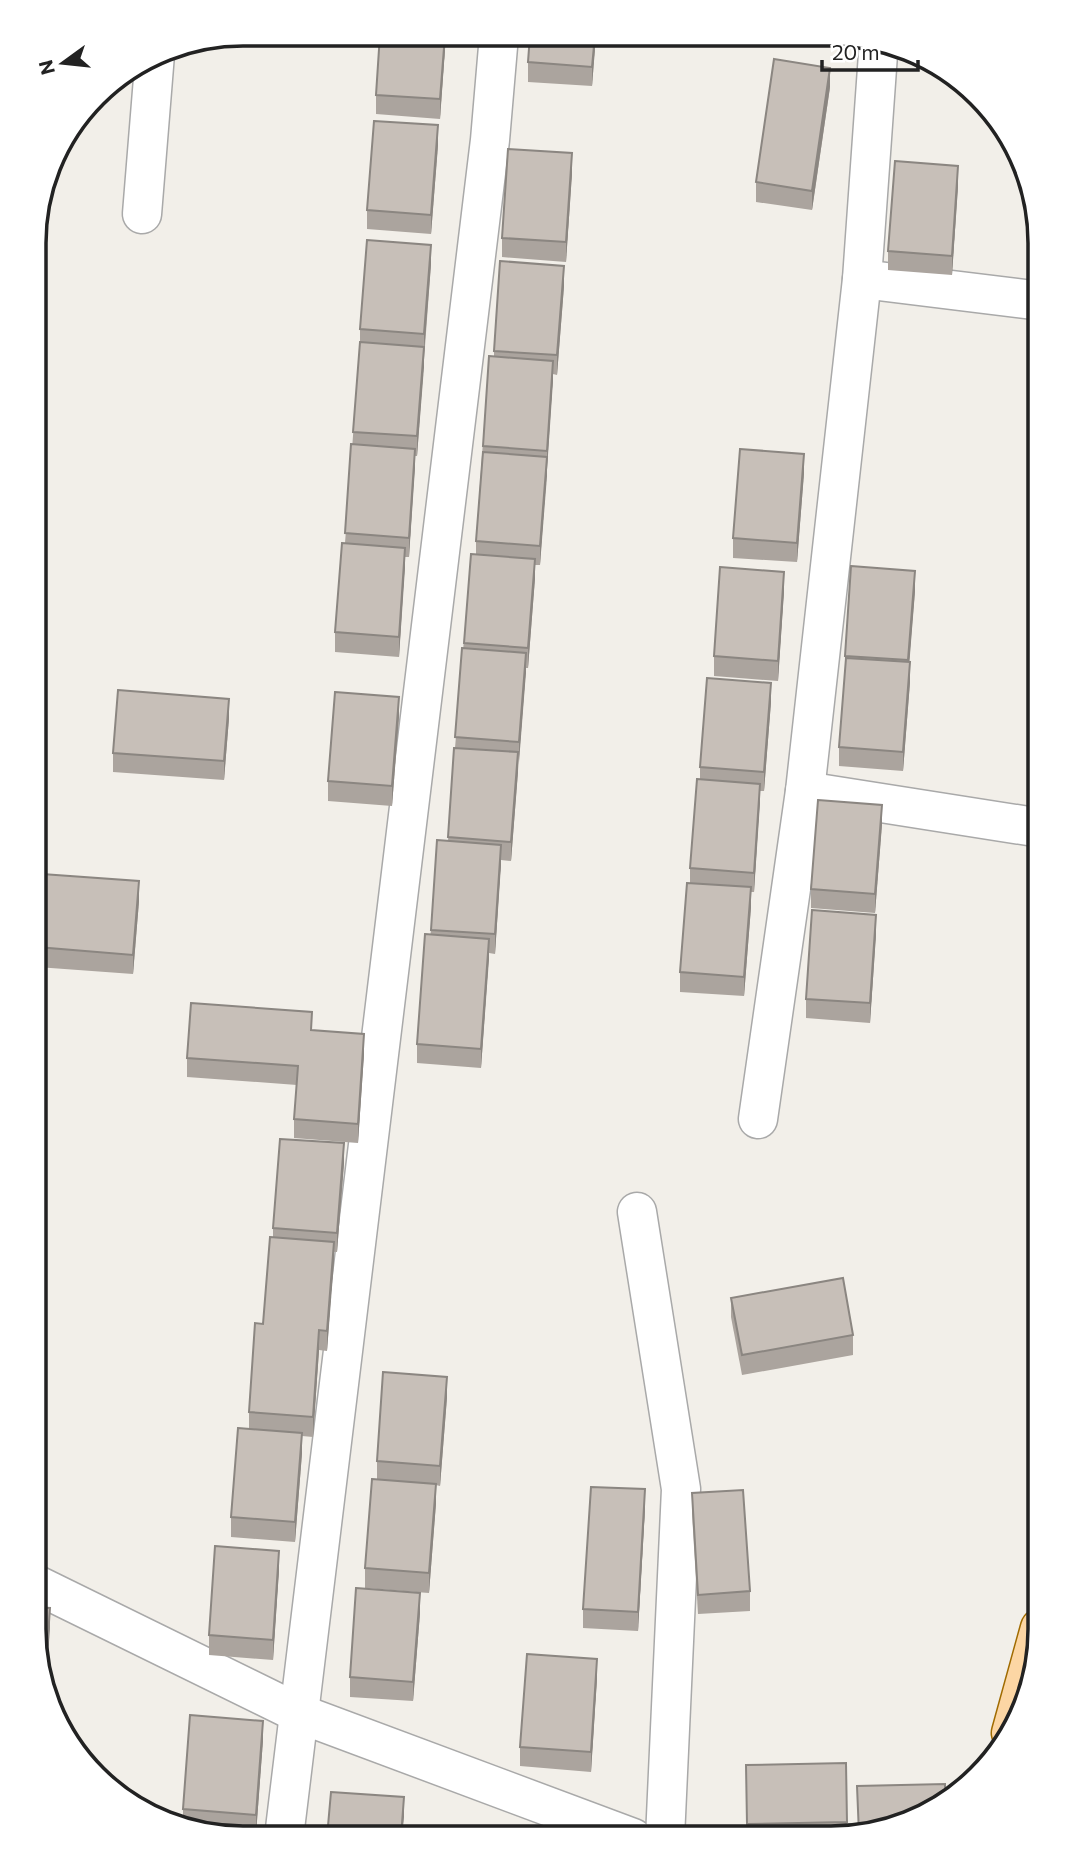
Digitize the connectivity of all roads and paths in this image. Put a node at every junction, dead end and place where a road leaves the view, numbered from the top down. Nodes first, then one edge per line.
1 (498, 46) edge
2 (878, 51) edge
3 (154, 67) edge
4 (142, 214) dead end
5 (862, 279) junction
6 (1028, 300) edge
7 (805, 791) junction
8 (1028, 826) edge
9 (758, 1119) dead end
10 (637, 1212) dead end
11 (46, 1589) edge
12 (298, 1713) junction
13 (285, 1826) edge
14 (602, 1826) edge
15 (666, 1826) edge

1 - 12 street
2 - 5 street
3 - 4 street
5 - 6 street
5 - 7 street
7 - 8 street
7 - 9 street
10 - 15 street
11 - 12 street
12 - 13 street
12 - 14 street

